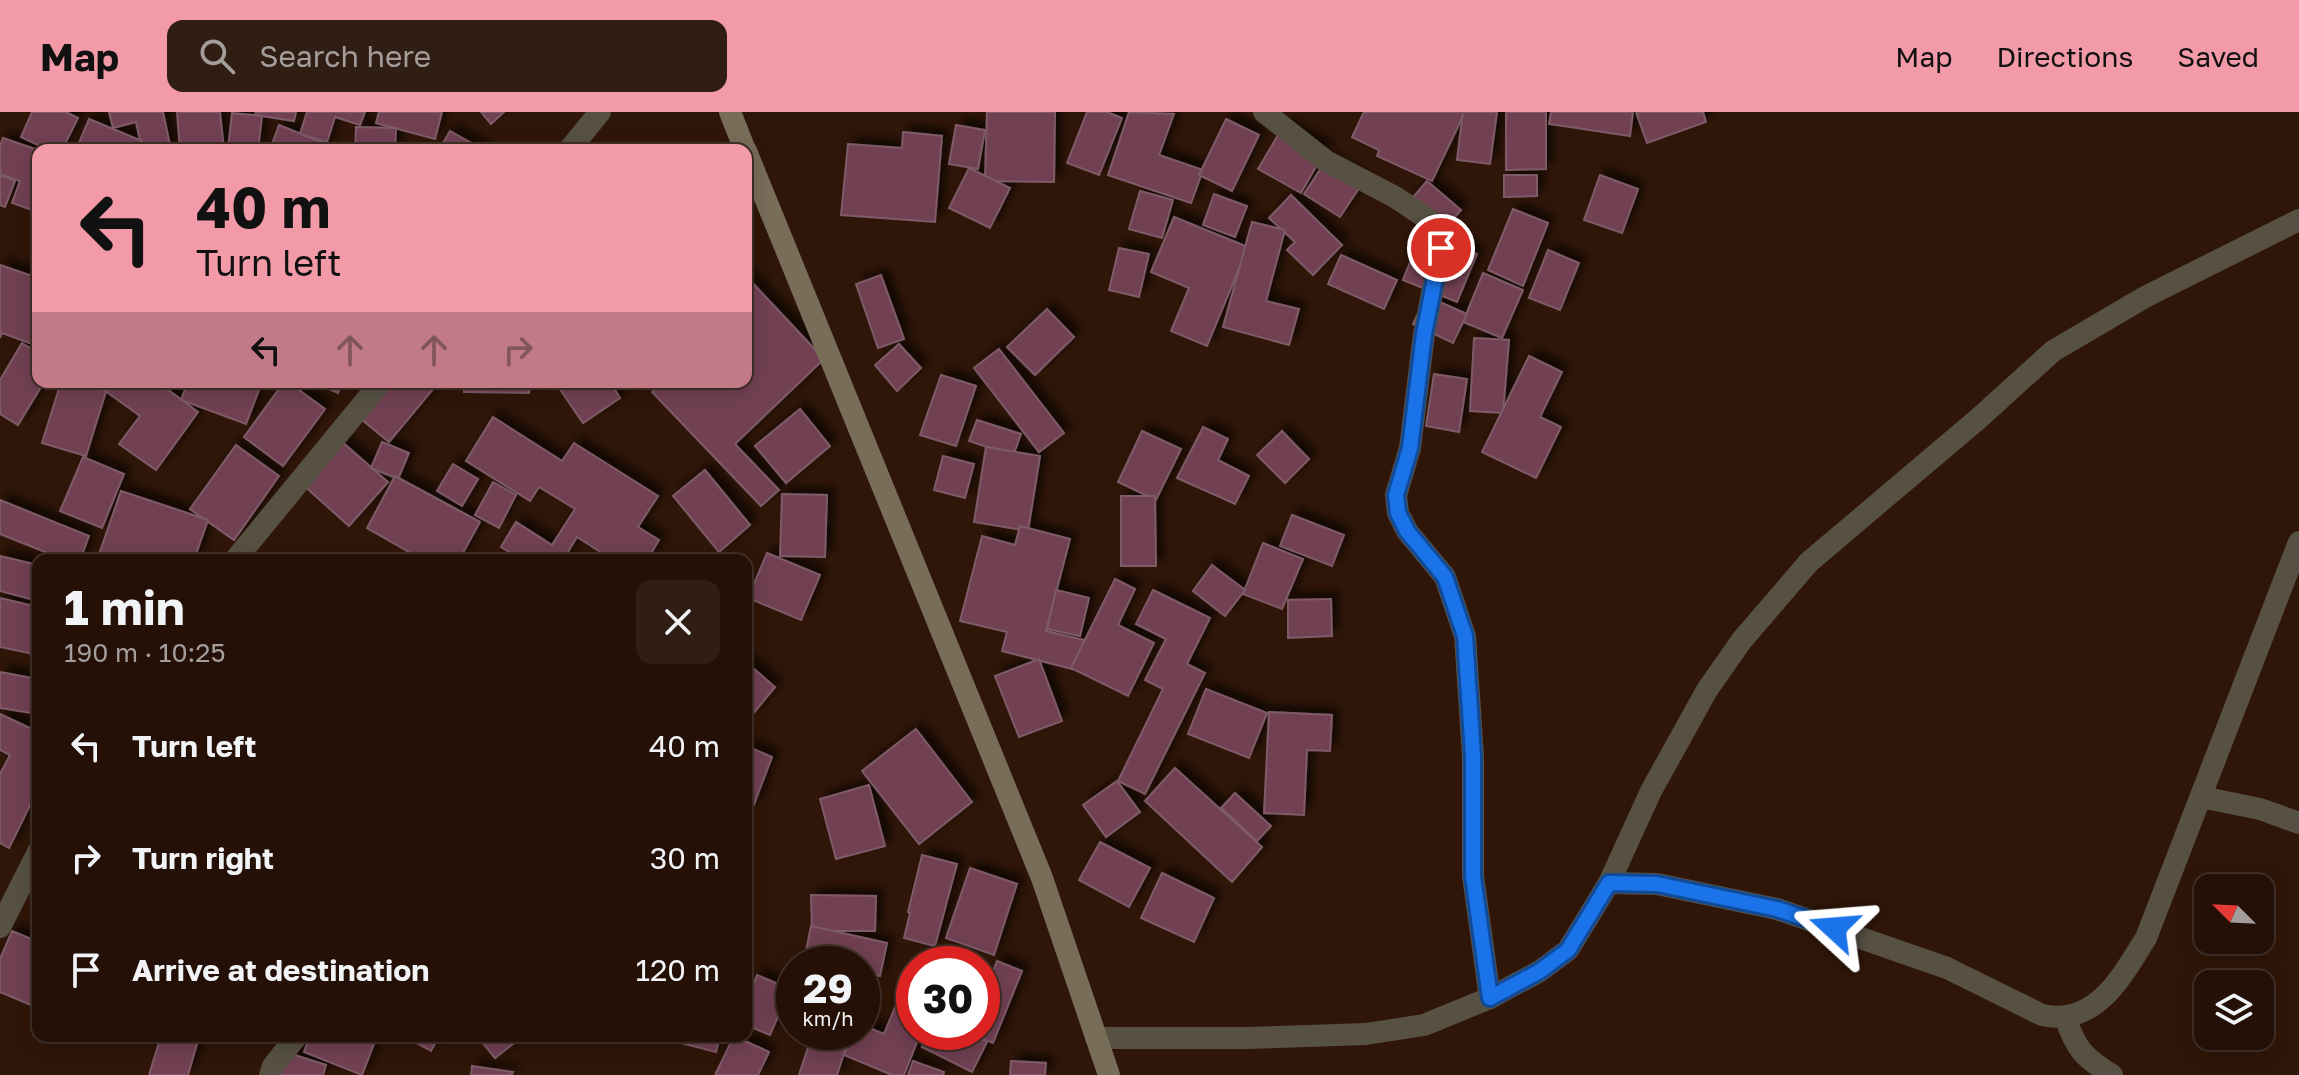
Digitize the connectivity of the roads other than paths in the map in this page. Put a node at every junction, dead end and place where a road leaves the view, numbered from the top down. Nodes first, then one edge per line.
1 (600, 112) edge
2 (730, 112) edge
3 (1264, 112) edge
4 (574, 144) edge
5 (743, 144) edge
6 (752, 166) edge
7 (2299, 220) edge
8 (376, 388) edge
9 (2299, 542) edge
10 (240, 554) edge
11 (2201, 797) junction
12 (2299, 823) edge
13 (32, 864) edge
14 (1609, 883) junction
15 (0, 927) edge
16 (1490, 998) junction
17 (2065, 1017) junction
18 (1096, 1038) junction
19 (292, 1042) edge
20 (2080, 1067) edge
21 (270, 1075) edge
22 (1109, 1075) edge
23 (2112, 1075) edge

1 - 4 street
2 - 5 main road
3 - 16 street
6 - 18 main road
7 - 14 street
8 - 10 street
9 - 11 street
11 - 12 street
11 - 17 street
13 - 15 street
14 - 16 street
14 - 17 street
16 - 18 street
17 - 20 street
18 - 22 main road
19 - 21 street
20 - 23 street

